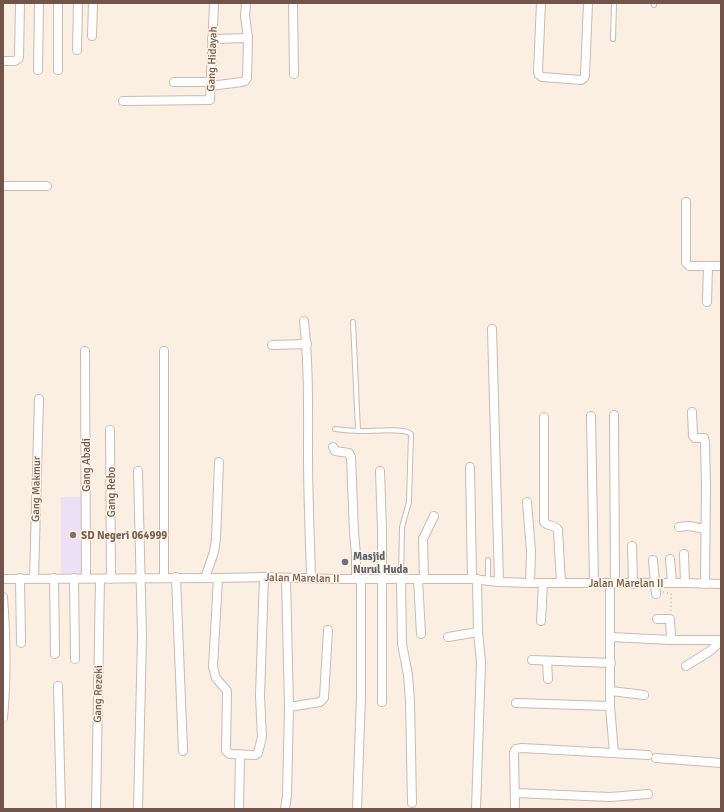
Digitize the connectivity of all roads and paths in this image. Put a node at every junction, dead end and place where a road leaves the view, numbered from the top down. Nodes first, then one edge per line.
1 (20, 3) edge
2 (39, 3) edge
3 (58, 3) edge
4 (78, 3) edge
5 (93, 3) edge
6 (214, 3) edge
7 (246, 3) edge
8 (293, 3) edge
9 (541, 3) edge
10 (588, 3) edge
11 (614, 3) edge
12 (92, 36) dead end
13 (248, 38) junction
14 (212, 39) junction
15 (612, 40) dead end
16 (77, 50) dead end
17 (3, 61) edge
18 (38, 70) dead end
19 (58, 70) dead end
20 (294, 74) dead end
21 (174, 82) dead end
22 (210, 84) junction
23 (123, 101) dead end
24 (3, 186) edge
25 (47, 186) dead end
26 (686, 202) dead end
27 (708, 266) junction
28 (721, 266) edge
29 (707, 302) dead end
30 (304, 321) dead end
31 (353, 322) dead end
32 (492, 329) dead end
33 (307, 344) junction
34 (272, 345) dead end
35 (85, 351) dead end
36 (164, 351) dead end
37 (39, 399) dead end
38 (692, 412) dead end
39 (591, 416) dead end
40 (614, 416) dead end
41 (544, 417) dead end
42 (335, 429) dead end
43 (110, 430) dead end
44 (358, 431) junction
45 (333, 447) dead end
46 (219, 462) dead end
47 (470, 467) dead end
48 (138, 471) dead end
49 (380, 472) dead end
50 (527, 502) dead end
51 (434, 516) dead end
52 (679, 526) dead end
53 (706, 529) junction
54 (632, 546) dead end
55 (684, 554) dead end
56 (670, 559) dead end
57 (488, 560) dead end
58 (653, 560) dead end
59 (73, 577) junction
60 (264, 577) junction
61 (20, 578) junction
62 (34, 578) junction
63 (54, 578) junction
64 (86, 578) junction
65 (111, 578) junction
66 (140, 578) junction
67 (164, 578) junction
68 (176, 578) junction
69 (205, 578) junction
70 (218, 578) junction
71 (286, 578) junction
72 (311, 578) junction
73 (3, 579) edge
74 (100, 579) junction
75 (359, 579) junction
76 (382, 579) junction
77 (401, 579) junction
78 (421, 579) junction
79 (475, 579) junction
80 (488, 580) junction
81 (498, 582) junction
82 (561, 582) junction
83 (530, 583) junction
84 (544, 583) junction
85 (594, 583) junction
86 (612, 583) junction
87 (655, 583) junction
88 (672, 583) junction
89 (685, 583) junction
90 (634, 584) junction
91 (705, 584) junction
92 (721, 584) edge
93 (656, 594) dead end
94 (671, 594) dead end
95 (3, 597) edge
96 (657, 619) dead end
97 (670, 619) junction
98 (541, 621) dead end
99 (328, 630) dead end
100 (6, 632) junction
101 (20, 632) junction
102 (478, 632) junction
103 (421, 634) dead end
104 (448, 636) dead end
105 (610, 637) junction
106 (671, 640) junction
107 (721, 641) edge
108 (21, 643) dead end
109 (55, 654) dead end
110 (75, 659) dead end
111 (532, 660) dead end
112 (547, 661) junction
113 (611, 663) junction
114 (686, 666) dead end
115 (548, 679) dead end
116 (58, 686) dead end
117 (611, 691) junction
118 (644, 695) dead end
119 (382, 702) dead end
120 (516, 703) dead end
121 (610, 706) junction
122 (289, 707) junction
123 (3, 718) edge
124 (183, 751) dead end
125 (614, 753) junction
126 (240, 755) junction
127 (648, 755) dead end
128 (656, 758) dead end
129 (721, 763) edge
130 (514, 793) junction
131 (648, 794) dead end
132 (412, 803) dead end
133 (61, 809) edge
134 (96, 809) edge
135 (138, 809) edge
136 (239, 809) edge
137 (285, 809) edge
138 (357, 809) edge
139 (476, 809) edge
140 (515, 809) edge

1 - 17 street
2 - 18 street
3 - 19 street
4 - 16 street
5 - 12 street
6 - 14 street, Gang Hidayah
7 - 13 street
8 - 20 street
9 - 10 street
11 - 15 lane
13 - 14 street
13 - 22 street
14 - 22 street, Gang Hidayah
21 - 22 street
22 - 23 street, Gang Hidayah
24 - 25 street
26 - 27 street
27 - 28 street
27 - 29 street
30 - 33 street
31 - 44 lane
32 - 81 street
33 - 34 street
33 - 72 street
35 - 64 street, Gang Abadi
36 - 67 street
37 - 62 street, Gang Makmur
38 - 53 street
39 - 85 street
40 - 86 street
41 - 82 street
42 - 44 lane
43 - 65 street, Gang Rebo
44 - 77 lane
45 - 75 street
46 - 69 street
47 - 79 street
48 - 66 street
49 - 76 street
50 - 83 street
51 - 78 street
52 - 53 street
53 - 91 street
54 - 90 street
55 - 89 street
56 - 88 street
57 - 80 lane
58 - 87 street
59 - 63 street, Jalan Marelan II
59 - 64 street, Jalan Marelan II
59 - 110 street
60 - 70 street, Jalan Marelan II
60 - 71 street, Jalan Marelan II
60 - 126 street
61 - 62 street, Jalan Marelan II
61 - 73 street, Jalan Marelan II
61 - 101 street
62 - 63 street, Jalan Marelan II
63 - 109 street
64 - 74 street, Jalan Marelan II
65 - 66 street, Jalan Marelan II
65 - 74 street, Jalan Marelan II
66 - 67 street, Jalan Marelan II
66 - 135 street
67 - 68 street, Jalan Marelan II
68 - 69 street, Jalan Marelan II
68 - 124 street
69 - 70 street, Jalan Marelan II
70 - 126 street
71 - 72 street, Jalan Marelan II
71 - 122 street
72 - 75 street, Jalan Marelan II
74 - 134 street, Gang Rezeki
75 - 76 street, Jalan Marelan II
75 - 138 street
76 - 77 street, Jalan Marelan II
76 - 119 street
77 - 78 street, Jalan Marelan II
77 - 132 street
78 - 79 street, Jalan Marelan II
78 - 103 street
79 - 80 street, Jalan Marelan II
79 - 102 street
80 - 81 street, Jalan Marelan II
81 - 83 street, Jalan Marelan II
82 - 84 street, Jalan Marelan II
82 - 85 street, Jalan Marelan II
83 - 84 street, Jalan Marelan II
84 - 98 street
85 - 86 street, Jalan Marelan II
86 - 90 street, Jalan Marelan II
86 - 105 street
87 - 88 street, Jalan Marelan II
87 - 90 street, Jalan Marelan II
87 - 93 street
88 - 89 street, Jalan Marelan II
89 - 91 street, Jalan Marelan II
91 - 92 street, Jalan Marelan II
94 - 97 path
95 - 100 street
96 - 97 street
97 - 106 street
99 - 122 street
100 - 101 street
100 - 123 street
101 - 108 street
102 - 104 street
102 - 139 street
105 - 106 street
105 - 113 street
106 - 107 street
107 - 114 street
111 - 112 street
112 - 113 street
112 - 115 street
113 - 117 street
116 - 133 street
117 - 118 street
117 - 121 street
120 - 121 street
121 - 125 street
122 - 137 street
125 - 127 street
125 - 130 street
126 - 136 street
128 - 129 street
130 - 131 street
130 - 140 street

